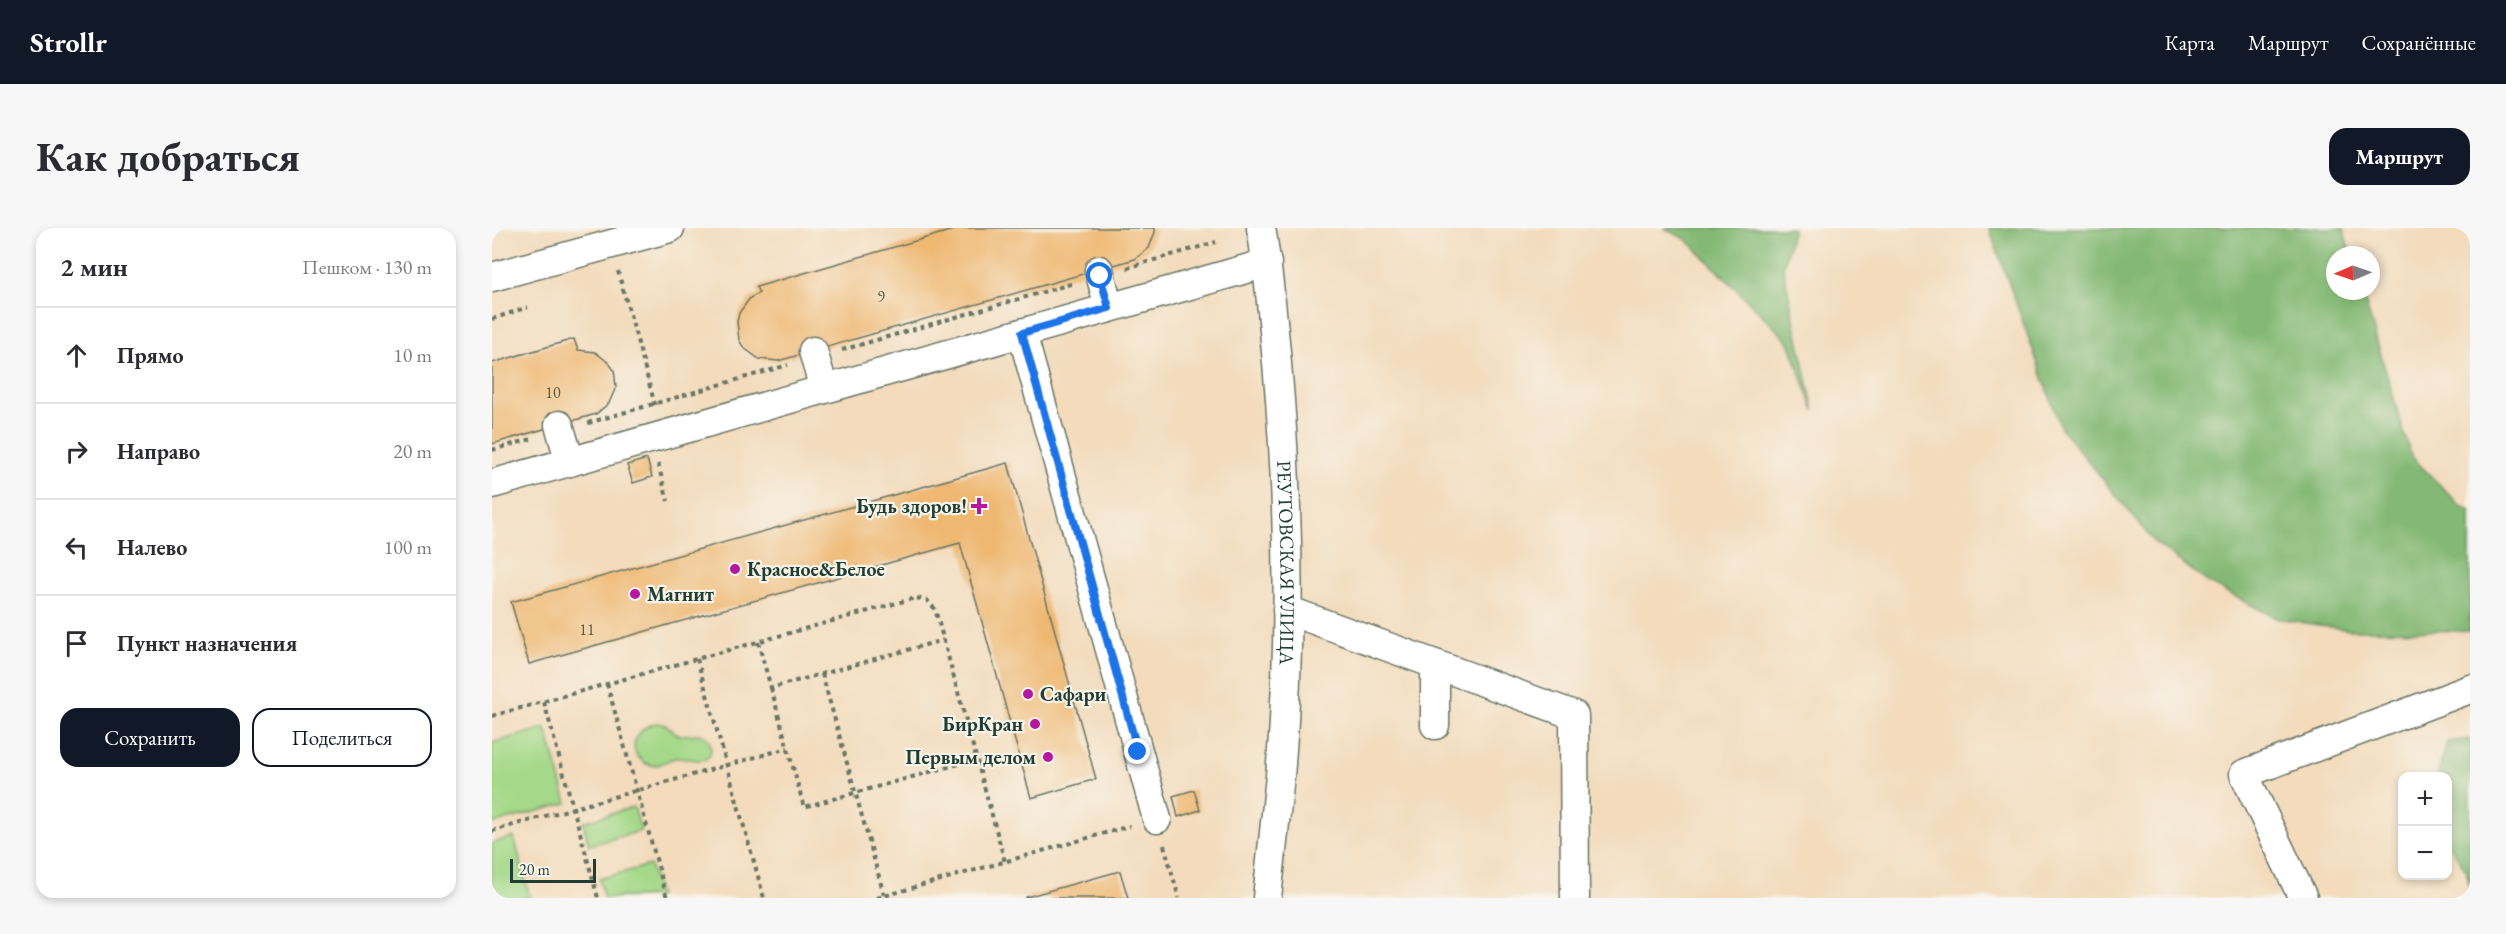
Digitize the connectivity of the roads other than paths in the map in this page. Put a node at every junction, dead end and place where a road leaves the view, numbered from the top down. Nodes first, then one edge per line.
1 (670, 228) edge
2 (1261, 228) edge
3 (1267, 263) junction
4 (1099, 273) road end
5 (492, 277) edge
6 (1109, 308) junction
7 (1022, 333) junction
8 (814, 354) road end
9 (824, 389) junction
10 (560, 428) road end
11 (570, 462) junction
12 (492, 484) edge
13 (1287, 610) junction
14 (1435, 664) junction
15 (2470, 690) edge
16 (1435, 725) dead end
17 (1157, 819) road end
18 (1267, 898) edge
19 (1575, 898) edge
20 (2303, 898) edge

1 - 5 street
2 - 3 street, РЕУТОВСКАЯ УЛИЦА
3 - 6 street
3 - 13 street, РЕУТОВСКАЯ УЛИЦА
4 - 6 street
6 - 7 street
7 - 9 street
7 - 17 street
8 - 9 street
9 - 11 street
10 - 11 street
11 - 12 street
13 - 14 street
13 - 18 street, РЕУТОВСКАЯ УЛИЦА
14 - 16 street
14 - 19 street
15 - 20 street

